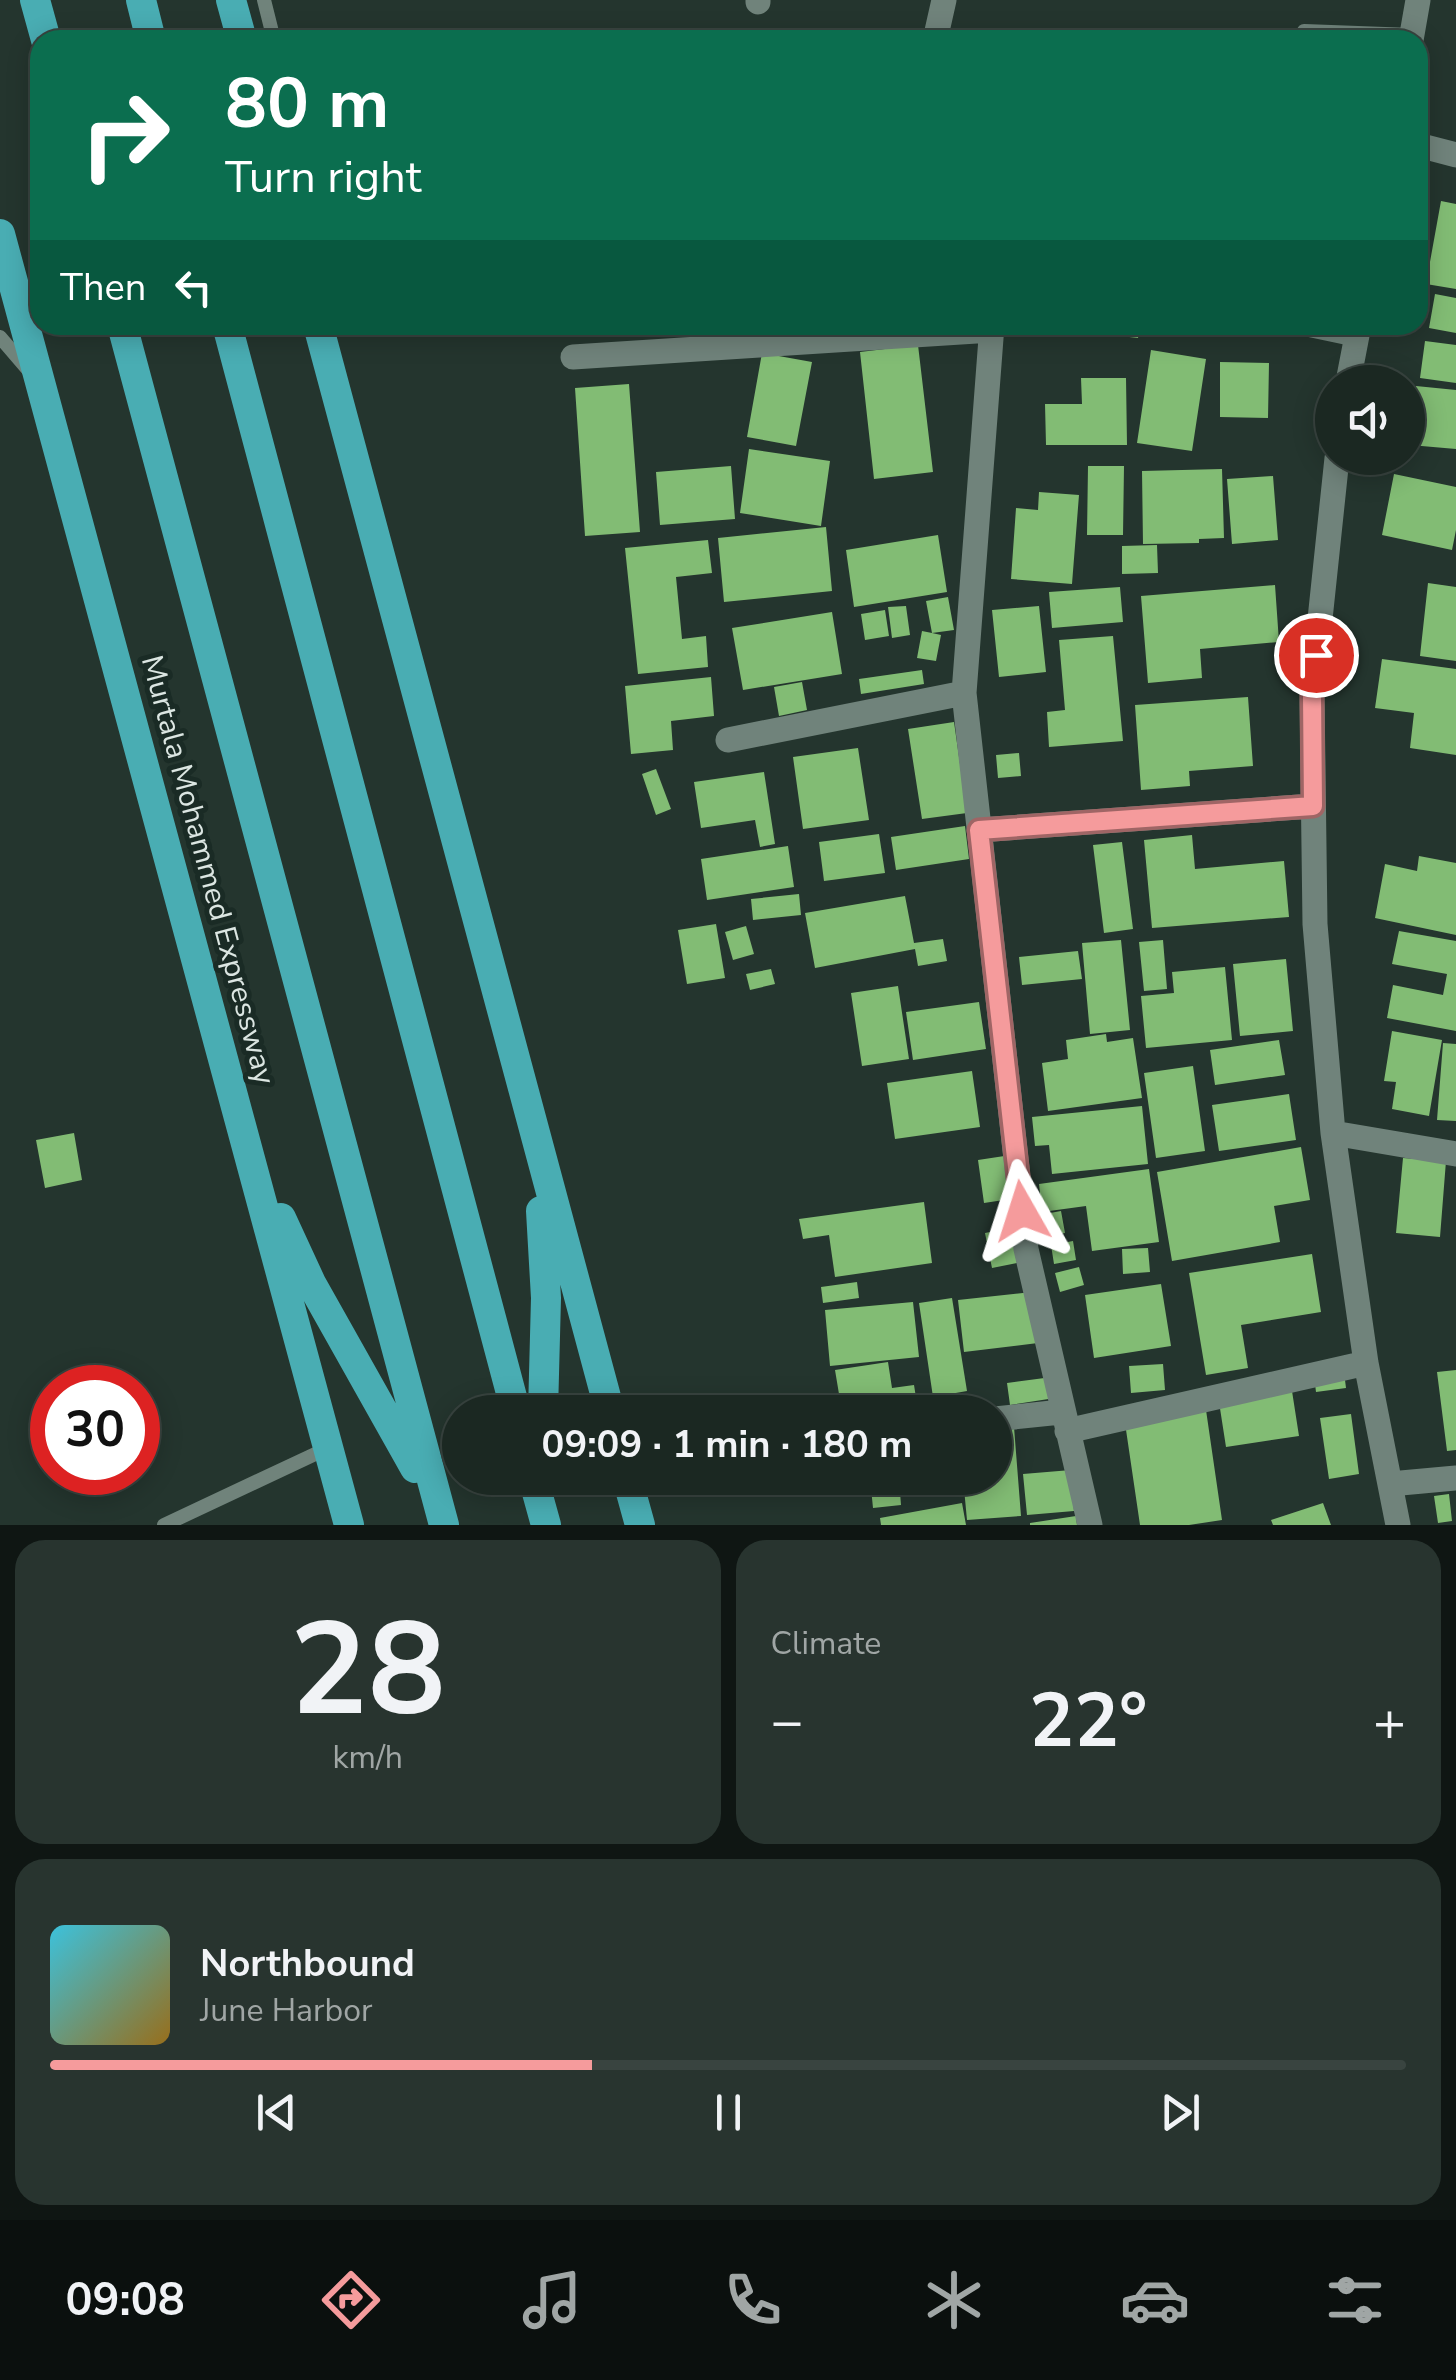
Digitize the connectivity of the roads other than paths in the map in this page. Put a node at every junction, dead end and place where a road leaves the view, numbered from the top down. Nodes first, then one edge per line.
1 (35, 0) edge
2 (140, 0) edge
3 (231, 0) edge
4 (264, 0) edge
5 (944, 0) edge
6 (1418, 0) edge
7 (43, 30) edge
8 (148, 30) edge
9 (239, 30) edge
10 (272, 30) edge
11 (937, 30) edge
12 (1413, 30) edge
13 (1428, 147) edge
14 (1456, 155) edge
15 (0, 234) edge
16 (5, 263) edge
17 (125, 335) edge
18 (230, 335) edge
19 (321, 335) edge
20 (891, 335) edge
21 (991, 335) edge
22 (1357, 335) edge
23 (0, 337) edge
24 (573, 357) dead end
25 (1351, 365) edge
26 (41, 384) junction
27 (1335, 475) edge
28 (964, 693) junction
29 (728, 740) dead end
30 (1313, 806) junction
31 (979, 830) junction
32 (527, 1102) junction
33 (1333, 1132) junction
34 (246, 1143) junction
35 (1456, 1154) edge
36 (1366, 1364) junction
37 (511, 1395) edge
38 (543, 1395) edge
39 (605, 1395) edge
40 (1012, 1419) edge
41 (1064, 1421) junction
42 (328, 1448) junction
43 (1456, 1478) edge
44 (1390, 1484) junction
45 (540, 1495) edge
46 (548, 1495) edge
47 (632, 1495) edge
48 (443, 1523) edge
49 (164, 1525) edge
50 (349, 1525) edge
51 (550, 1525) edge
52 (640, 1525) edge
53 (1090, 1525) edge
54 (1398, 1525) edge

1 - 7 highway
2 - 8 highway
3 - 9 highway
4 - 10 lane
5 - 11 street
6 - 12 street
13 - 14 street
15 - 16 highway, Murtala Mohammed Expressway
16 - 26 highway, Murtala Mohammed Expressway
17 - 48 highway, Murtala Mohammed Expressway
18 - 37 highway
19 - 32 highway
20 - 24 street
21 - 28 street
22 - 25 street
23 - 26 lane
26 - 34 highway, Murtala Mohammed Expressway
27 - 30 street
28 - 29 street
28 - 31 street
30 - 31 street
30 - 33 street
31 - 41 street
32 - 38 highway
32 - 39 highway
33 - 35 street
33 - 36 street
34 - 42 highway, Murtala Mohammed Expressway
34 - 48 highway
36 - 41 street
36 - 44 street
40 - 41 street
41 - 53 street
42 - 49 lane
42 - 50 highway, Murtala Mohammed Expressway
43 - 44 street
44 - 54 street
45 - 51 highway
46 - 51 highway
47 - 52 highway

